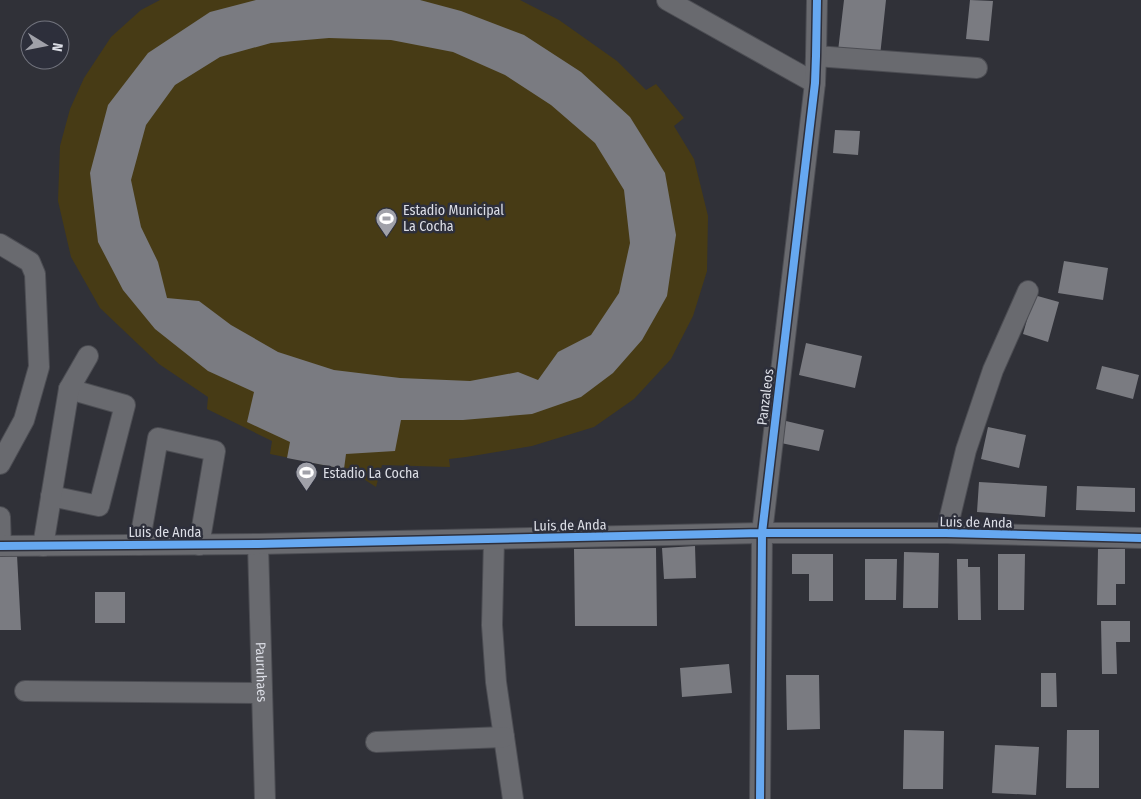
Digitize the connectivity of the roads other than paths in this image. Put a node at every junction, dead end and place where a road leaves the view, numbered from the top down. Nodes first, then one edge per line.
1 (667, 0) edge
2 (817, 0) edge
3 (816, 56) junction
4 (977, 68) dead end
5 (815, 83) junction
6 (0, 244) edge
7 (1028, 291) dead end
8 (88, 356) dead end
9 (69, 389) junction
10 (0, 464) edge
11 (51, 496) junction
12 (0, 517) edge
13 (762, 533) junction
14 (946, 533) junction
15 (1141, 538) edge
16 (494, 539) junction
17 (258, 544) junction
18 (139, 545) junction
19 (199, 545) junction
20 (1, 546) edge
21 (43, 546) junction
22 (25, 691) dead end
23 (262, 693) junction
24 (504, 736) junction
25 (376, 742) dead end
26 (265, 799) edge
27 (512, 799) edge
28 (760, 799) edge

1 - 5 street
2 - 3 street, Panzaleos
3 - 4 street
3 - 5 street, Panzaleos
5 - 13 street, Panzaleos
6 - 10 street
7 - 14 street
8 - 9 street
9 - 11 street
9 - 11 street
11 - 21 street
12 - 20 street
13 - 14 street, Luis de Anda
13 - 16 street, Luis de Anda
13 - 28 street, Panzaleos
14 - 15 street, Luis de Anda
16 - 17 street, Luis de Anda
16 - 24 street
17 - 19 street, Luis de Anda
17 - 23 street, Pauruhaes
18 - 19 street, Luis de Anda
18 - 19 street
18 - 21 street, Luis de Anda
20 - 21 street, Luis de Anda
22 - 23 street
23 - 26 street, Pauruhaes
24 - 25 street
24 - 27 street

